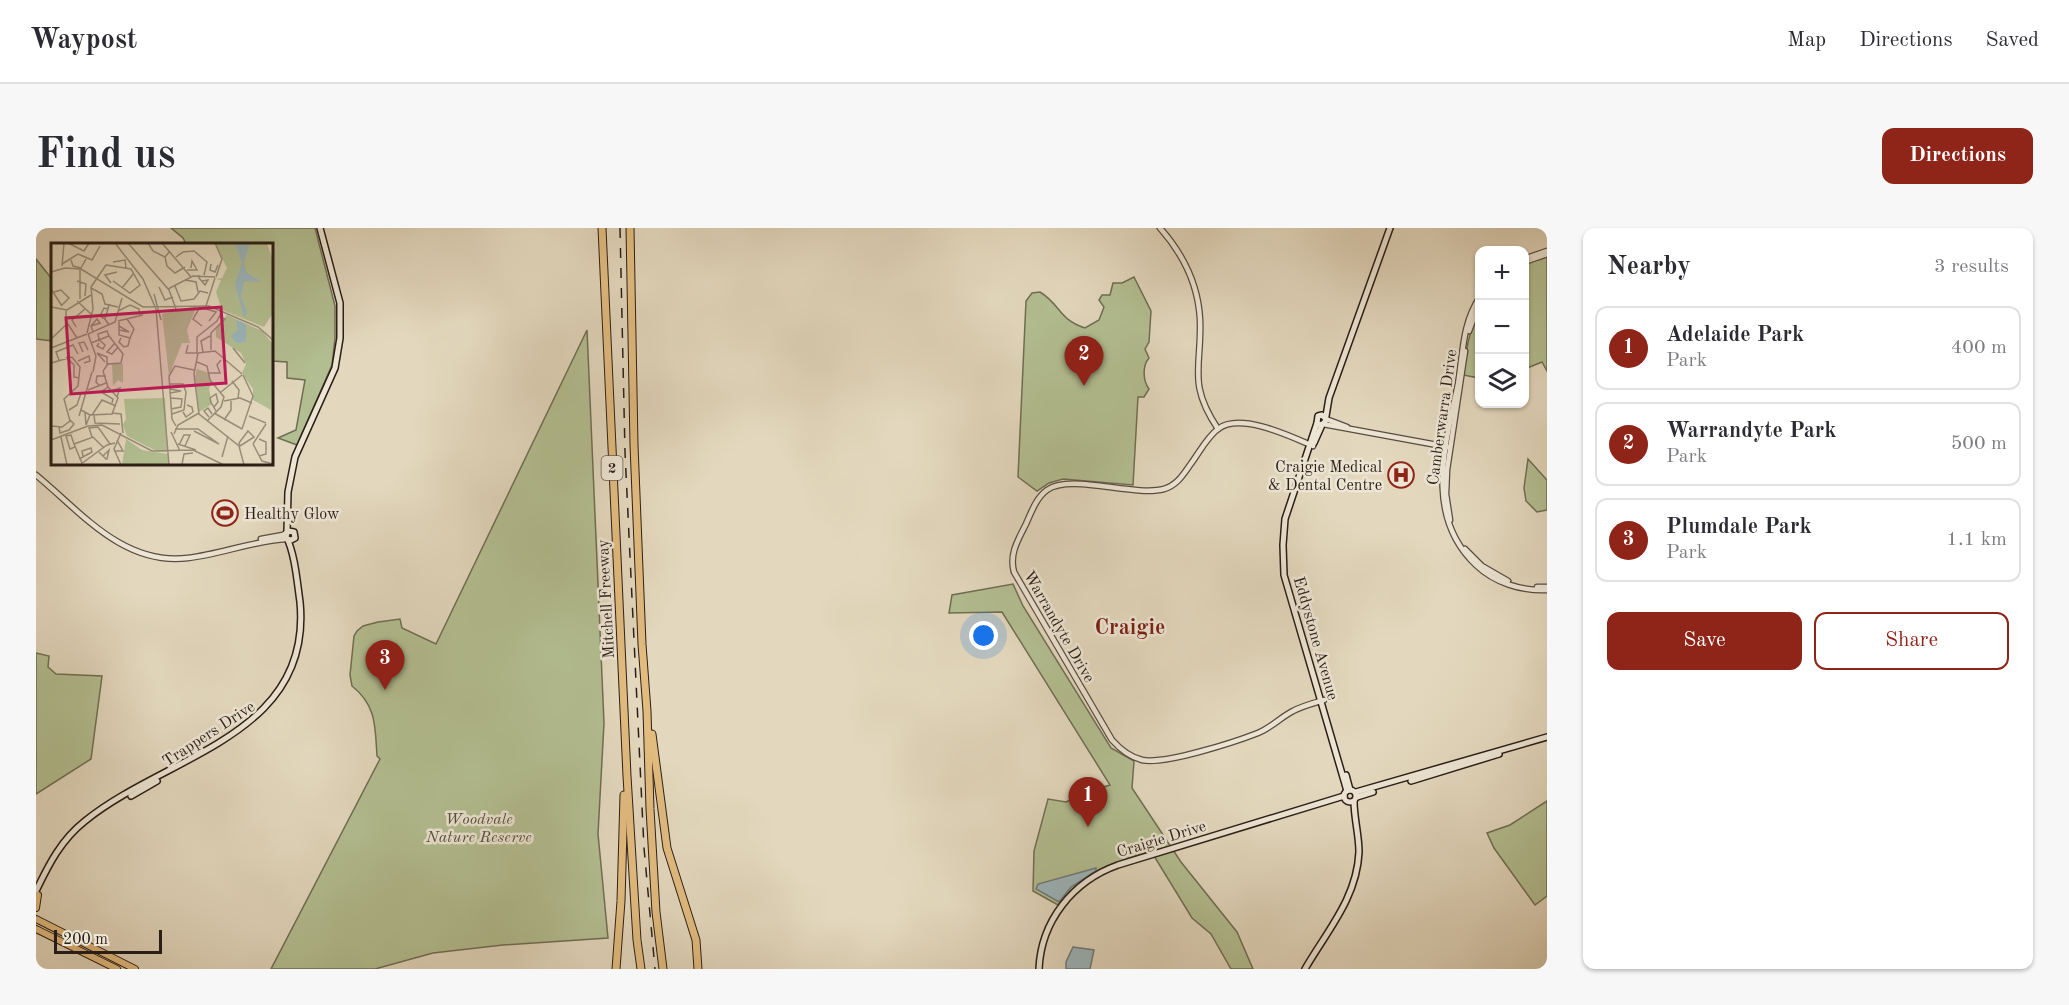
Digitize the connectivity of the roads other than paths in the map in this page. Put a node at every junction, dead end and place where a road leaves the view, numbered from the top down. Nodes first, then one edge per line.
1 (320, 228) edge
2 (602, 228) edge
3 (630, 228) edge
4 (1160, 228) edge
5 (1388, 228) edge
6 (1547, 252) edge
7 (1529, 259) edge
8 (1478, 300) edge
9 (1475, 313) edge
10 (1322, 421) junction
11 (1218, 429) junction
12 (1312, 445) junction
13 (1448, 447) junction
14 (36, 475) edge
15 (290, 535) junction
16 (1547, 589) edge
17 (1322, 701) junction
18 (647, 711) junction
19 (1547, 739) edge
20 (627, 776) junction
21 (1350, 797) junction
22 (37, 895) edge
23 (36, 908) edge
24 (36, 918) edge
25 (36, 929) edge
26 (616, 968) edge
27 (117, 969) edge
28 (135, 969) edge
29 (641, 969) edge
30 (663, 969) edge
31 (698, 969) edge
32 (1041, 969) edge
33 (1305, 969) edge

1 - 15 main road, Trappers Drive
2 - 20 highway, Mitchell Freeway / 2
3 - 18 highway, 2
4 - 11 street
5 - 10 main road, Eddystone Avenue
6 - 7 street
8 - 13 street, Camberwarra Drive
9 - 13 street, Camberwarra Drive
10 - 12 main road, Eddystone Avenue
10 - 13 street
11 - 12 street
11 - 17 street, Warrandyte Drive
12 - 17 main road, Eddystone Avenue
13 - 16 street, Camberwarra Drive
14 - 15 street
15 - 22 main road, Trappers Drive
17 - 21 main road, Eddystone Avenue
18 - 30 highway, 2
18 - 31 highway
19 - 21 main road, Craigie Drive
20 - 26 highway
20 - 29 highway, Mitchell Freeway / 2
21 - 32 main road, Craigie Drive
21 - 33 main road, Eddystone Avenue
22 - 23 main road
24 - 28 main road
25 - 27 main road

